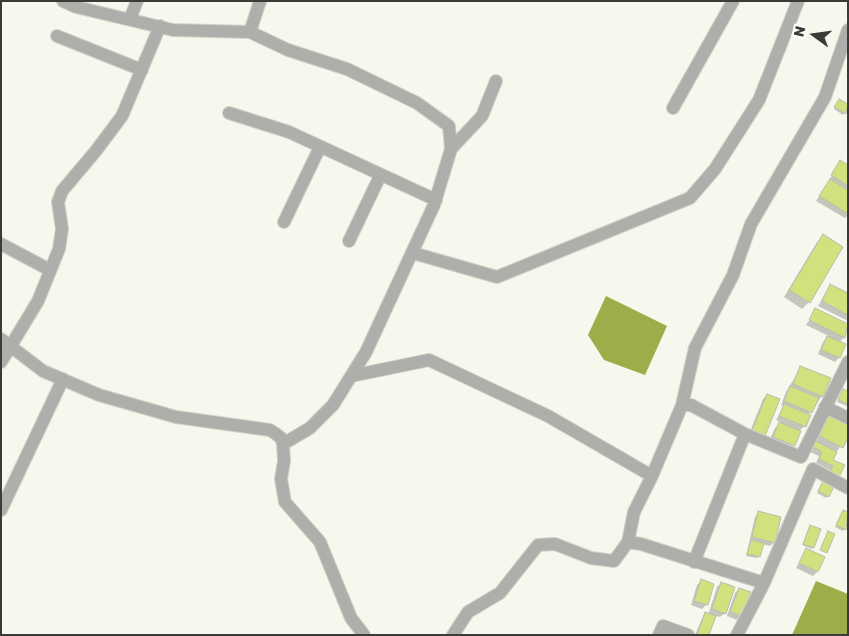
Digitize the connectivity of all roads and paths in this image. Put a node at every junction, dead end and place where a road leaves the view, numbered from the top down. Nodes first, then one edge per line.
1 (62, 1) edge
2 (138, 1) edge
3 (260, 1) edge
4 (733, 1) edge
5 (798, 1) edge
6 (95, 6) edge
7 (130, 18) junction
8 (160, 26) junction
9 (848, 30) edge
10 (250, 32) junction
11 (57, 36) dead end
12 (142, 70) junction
13 (496, 81) dead end
14 (673, 108) dead end
15 (229, 113) dead end
16 (320, 147) junction
17 (451, 149) junction
18 (380, 176) junction
19 (436, 200) junction
20 (284, 222) dead end
21 (349, 241) dead end
22 (1, 244) edge
23 (413, 253) junction
24 (50, 270) junction
25 (6, 342) edge
26 (1, 362) edge
27 (848, 362) edge
28 (351, 376) junction
29 (63, 379) junction
30 (682, 405) junction
31 (825, 407) junction
32 (848, 418) edge
33 (745, 434) junction
34 (283, 444) junction
35 (652, 476) junction
36 (848, 488) edge
37 (1, 510) edge
38 (628, 542) junction
39 (694, 562) junction
40 (764, 583) junction
41 (364, 635) edge
42 (452, 635) edge
43 (659, 635) edge
44 (688, 635) edge
45 (737, 635) edge

1 - 6 street
2 - 7 street
3 - 10 street
4 - 14 street
5 - 23 street
6 - 7 street
7 - 8 street
8 - 10 street
8 - 12 street
9 - 30 street
10 - 17 street
11 - 12 street
12 - 24 street
13 - 17 street
15 - 16 street
16 - 18 street
16 - 20 street
17 - 19 street
18 - 19 street
18 - 21 street
19 - 23 street
22 - 24 street
23 - 28 street
24 - 25 street
25 - 26 street
25 - 29 street
27 - 31 street
28 - 34 street
28 - 35 street
29 - 34 street
29 - 37 street
30 - 33 street
30 - 35 street
31 - 32 street
31 - 33 street
33 - 39 street
34 - 41 street
35 - 38 street
36 - 40 street
38 - 39 street
38 - 42 street
39 - 40 street
40 - 45 street
43 - 44 street

